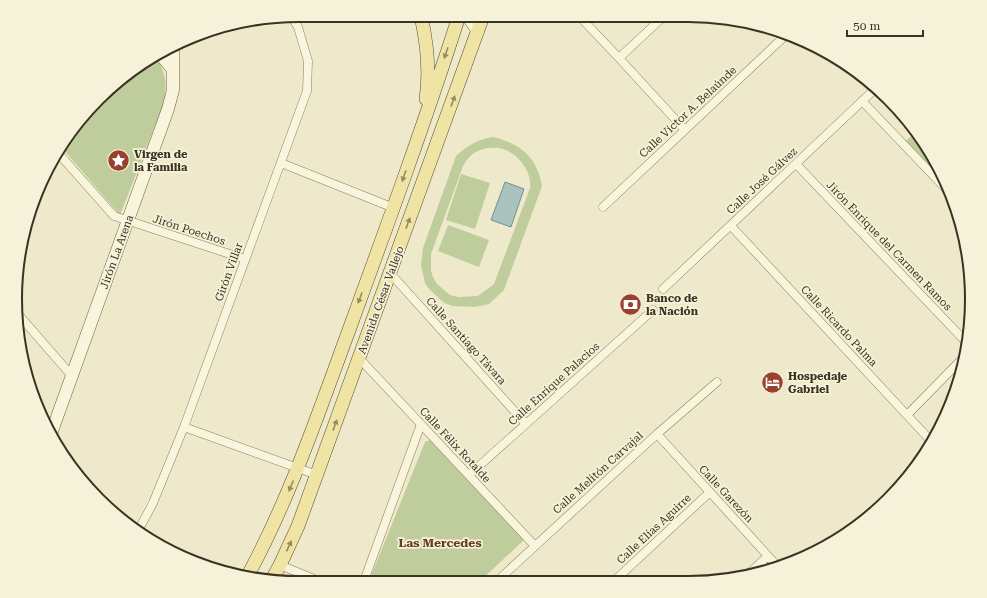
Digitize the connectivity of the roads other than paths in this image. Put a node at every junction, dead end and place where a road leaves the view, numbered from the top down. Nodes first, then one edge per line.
1 (295, 22) edge
2 (422, 22) edge
3 (457, 22) edge
4 (471, 22) edge
5 (481, 22) edge
6 (585, 22) edge
7 (659, 22) edge
8 (478, 31) junction
9 (782, 39) edge
10 (173, 52) edge
11 (163, 58) edge
12 (619, 58) junction
13 (173, 70) junction
14 (872, 92) edge
15 (862, 101) junction
16 (422, 124) junction
17 (685, 130) junction
18 (61, 157) edge
19 (281, 163) junction
20 (796, 164) junction
21 (938, 181) edge
22 (603, 207) dead end
23 (394, 208) junction
24 (128, 221) junction
25 (730, 226) junction
26 (245, 259) junction
27 (390, 273) junction
28 (663, 289) dead end
29 (653, 310) dead end
30 (23, 320) edge
31 (962, 338) edge
32 (359, 358) junction
33 (958, 363) edge
34 (72, 376) junction
35 (717, 382) dead end
36 (907, 415) junction
37 (421, 424) junction
38 (526, 424) junction
39 (53, 427) edge
40 (184, 427) junction
41 (657, 434) junction
42 (928, 438) edge
43 (298, 468) junction
44 (317, 475) junction
45 (469, 475) junction
46 (710, 492) junction
47 (141, 526) edge
48 (535, 546) junction
49 (768, 556) junction
50 (774, 562) edge
51 (280, 565) junction
52 (754, 568) edge
53 (250, 572) edge
54 (275, 575) edge
55 (306, 576) edge
56 (366, 576) edge
57 (502, 576) edge
58 (619, 576) edge

1 - 19 street, Girón Villar
2 - 16 main road
3 -> 16 main road, Avenida César Vallejo
4 - 8 street
5 - 8 main road, Avenida César Vallejo
6 - 12 street
7 - 12 street
27 -> 8 main road, Avenida César Vallejo
9 - 17 street, Calle Víctor A. Belaúnde
10 - 13 street, Jirón La Arena
11 - 13 street
12 - 17 street
13 - 24 street, Jirón La Arena
14 - 15 street, Calle José Gálvez
15 - 20 street, Calle José Gálvez
15 - 21 street
16 -> 23 main road, Avenida César Vallejo
17 - 22 street, Calle Víctor A. Belaúnde
18 - 24 street, Jirón Poechos
19 - 23 street
19 - 26 street, Girón Villar
20 - 25 street, Calle José Gálvez
20 - 31 street, Jirón Enrique del Carmen Ramos
23 -> 43 main road, Avenida César Vallejo
24 - 26 street, Jirón Poechos
24 - 34 street, Jirón La Arena
25 - 28 street, Calle José Gálvez
25 - 36 street, Calle Ricardo Palma
26 - 40 street, Girón Villar
27 - 32 main road, Avenida César Vallejo
27 - 38 street, Calle Santiago Távara
29 - 38 street, Calle Enrique Palacios
30 - 34 street
32 - 37 street, Calle Félix Rotalde
44 -> 32 main road, Avenida César Vallejo
33 - 36 street
34 - 39 street, Jirón La Arena
35 - 41 street, Calle Melitón Carvajal
36 - 42 street, Calle Ricardo Palma
37 - 45 street, Calle Félix Rotalde
37 - 56 street
38 - 45 street, Calle Enrique Palacios
40 - 43 street
40 - 47 street, Girón Villar
41 - 46 street, Calle Garezón
41 - 48 street, Calle Melitón Carvajal
43 - 44 street
43 -> 53 main road, Avenida César Vallejo
51 -> 44 main road, Avenida César Vallejo
45 - 48 street, Calle Félix Rotalde
46 - 49 street, Calle Garezón
46 - 58 street, Calle Elías Aguirre
48 - 57 street, Calle Melitón Carvajal
49 - 50 street, Calle Garezón
49 - 52 street
51 - 54 main road, Avenida César Vallejo
51 - 55 street

